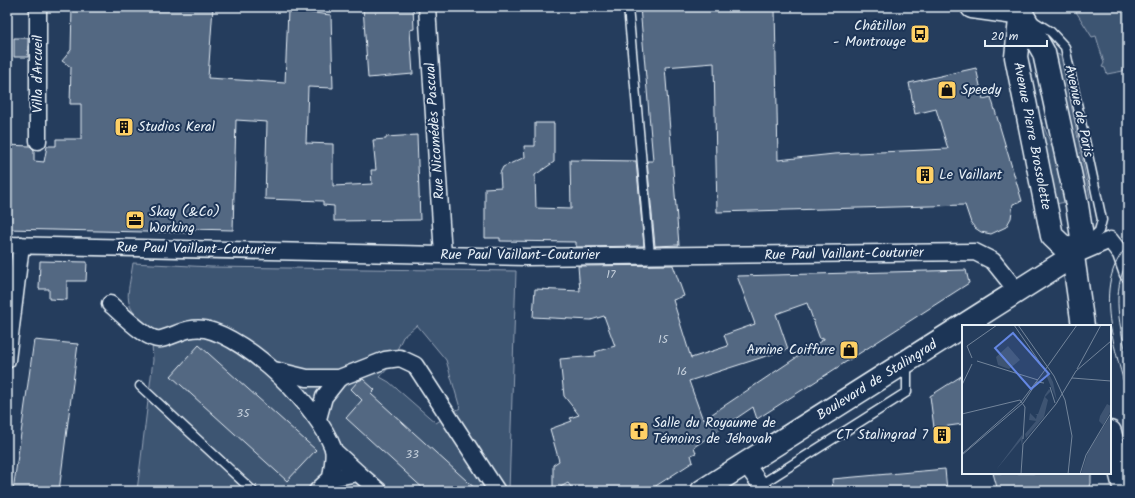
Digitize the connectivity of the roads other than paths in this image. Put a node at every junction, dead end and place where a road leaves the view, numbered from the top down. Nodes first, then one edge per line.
1 (38, 7) edge
2 (427, 7) edge
3 (628, 7) edge
4 (972, 7) edge
5 (1021, 11) edge
6 (38, 141) dead end
7 (14, 245) edge
8 (443, 255) junction
9 (650, 256) junction
10 (1073, 256) junction
11 (1128, 274) edge
12 (1017, 291) junction
13 (110, 304) dead end
14 (964, 325) edge
15 (1083, 325) edge
16 (962, 326) edge
17 (7, 360) edge
18 (907, 361) junction
19 (274, 370) junction
20 (339, 378) junction
21 (140, 386) dead end
22 (318, 419) junction
23 (1111, 436) edge
24 (334, 450) junction
25 (745, 463) junction
26 (358, 473) junction
27 (331, 478) junction
28 (763, 488) edge
29 (253, 491) edge
30 (317, 491) edge
31 (379, 491) edge
32 (497, 491) edge
33 (702, 491) edge
34 (1125, 491) edge

1 - 6 street, Villa d'Arcueil
2 - 8 street, Rue Nicomédès Pascual
3 - 9 lane
4 - 5 main road
5 - 10 main road, Avenue de Paris
5 - 10 main road, Avenue Pierre Brossolette
7 - 8 street, Rue Paul Vaillant-Couturier
7 - 17 street
8 - 9 street, Rue Paul Vaillant-Couturier
9 - 12 street, Rue Paul Vaillant-Couturier
10 - 11 street
10 - 12 main road, Boulevard de Stalingrad
10 - 15 main road
12 - 14 main road, Boulevard de Stalingrad
13 - 19 street
16 - 18 main road, Boulevard de Stalingrad
18 - 25 main road, Boulevard de Stalingrad
18 - 28 lane
19 - 20 street
19 - 22 street
20 - 22 street
20 - 32 street
21 - 29 lane
22 - 24 street
23 - 34 main road
24 - 26 street
24 - 27 street
25 - 28 street
25 - 33 main road, Boulevard de Stalingrad
26 - 27 street
26 - 31 street
27 - 30 street

